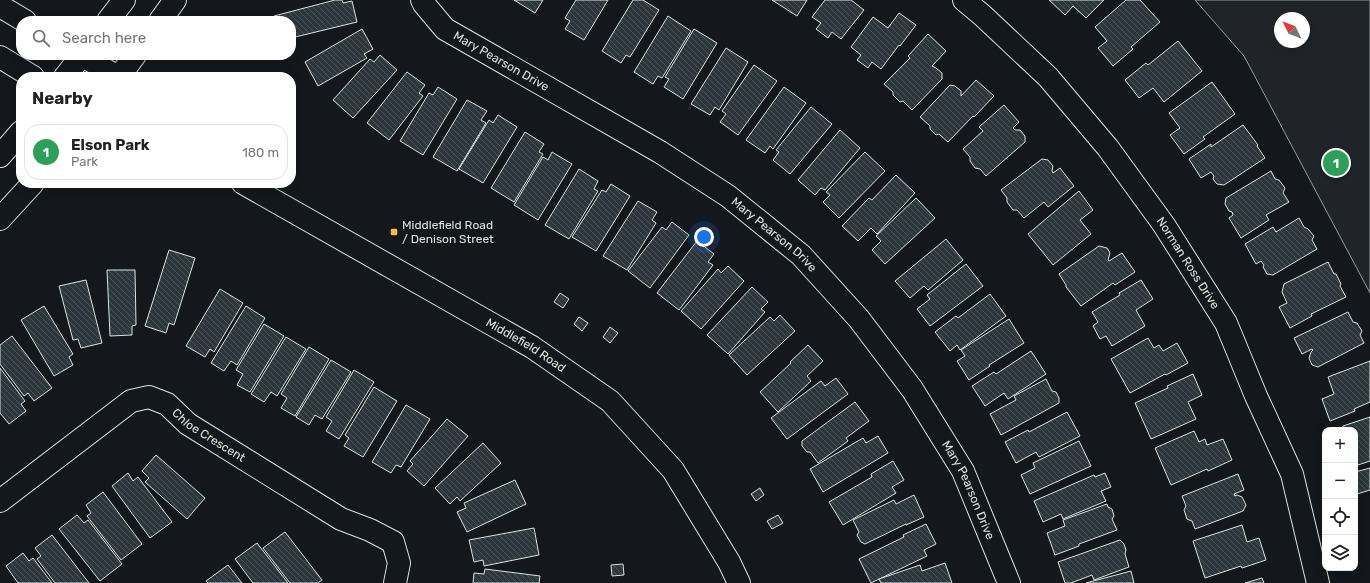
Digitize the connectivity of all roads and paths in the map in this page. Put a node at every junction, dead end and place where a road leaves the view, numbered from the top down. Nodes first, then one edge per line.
1 (124, 0) edge
2 (175, 0) edge
3 (422, 0) edge
4 (964, 0) edge
5 (0, 6) edge
6 (17, 16) edge
7 (112, 16) edge
8 (164, 16) edge
9 (0, 57) edge
10 (78, 60) edge
11 (90, 60) edge
12 (131, 60) edge
13 (25, 72) edge
14 (69, 72) edge
15 (110, 72) edge
16 (122, 72) edge
17 (16, 138) edge
18 (0, 156) edge
19 (28, 188) edge
20 (252, 188) edge
21 (0, 219) edge
22 (0, 501) edge
23 (395, 583) edge
24 (739, 583) edge
25 (1009, 583) edge
26 (1318, 583) edge

1 - 7 street
2 - 8 street
3 - 25 street, Mary Pearson Drive
4 - 26 street, Norman Ross Drive
5 - 6 street
9 - 13 street
10 - 14 street
11 - 15 street
12 - 16 street
17 - 18 street
19 - 21 street
20 - 24 street, Middlefield Road
22 - 23 street, Chloe Crescent

